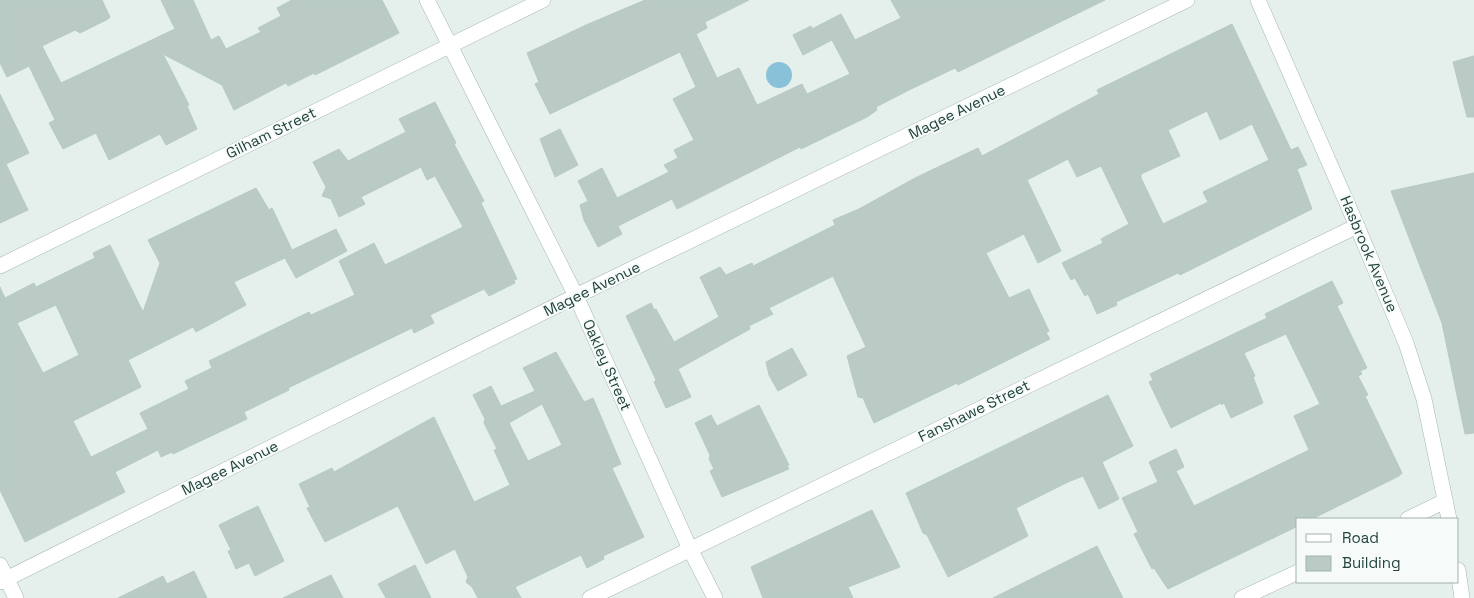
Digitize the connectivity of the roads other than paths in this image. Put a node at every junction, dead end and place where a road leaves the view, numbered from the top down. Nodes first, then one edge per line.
1 (427, 0) edge
2 (543, 0) edge
3 (1187, 0) edge
4 (1258, 0) edge
5 (450, 45) junction
6 (1358, 226) junction
7 (0, 266) edge
8 (576, 296) junction
9 (1445, 501) junction
10 (1410, 518) edge
11 (1448, 518) edge
12 (690, 549) junction
13 (1296, 573) edge
14 (2, 575) edge
15 (1459, 577) edge
16 (16, 598) edge
17 (590, 598) edge
18 (715, 598) edge
19 (1242, 598) edge
20 (1462, 598) edge

1 - 5 street, Oakley Street
2 - 5 street, Gilham Street
3 - 8 street, Magee Avenue
4 - 6 street, Hasbrook Avenue
5 - 7 street, Gilham Street
5 - 8 street, Oakley Street
6 - 9 street, Hasbrook Avenue
6 - 12 street, Fanshawe Street
8 - 12 street, Oakley Street
8 - 14 street, Magee Avenue
9 - 10 street
9 - 11 street, Hasbrook Avenue
12 - 17 street, Fanshawe Street
12 - 18 street, Oakley Street
13 - 19 street
14 - 16 street
15 - 20 street

